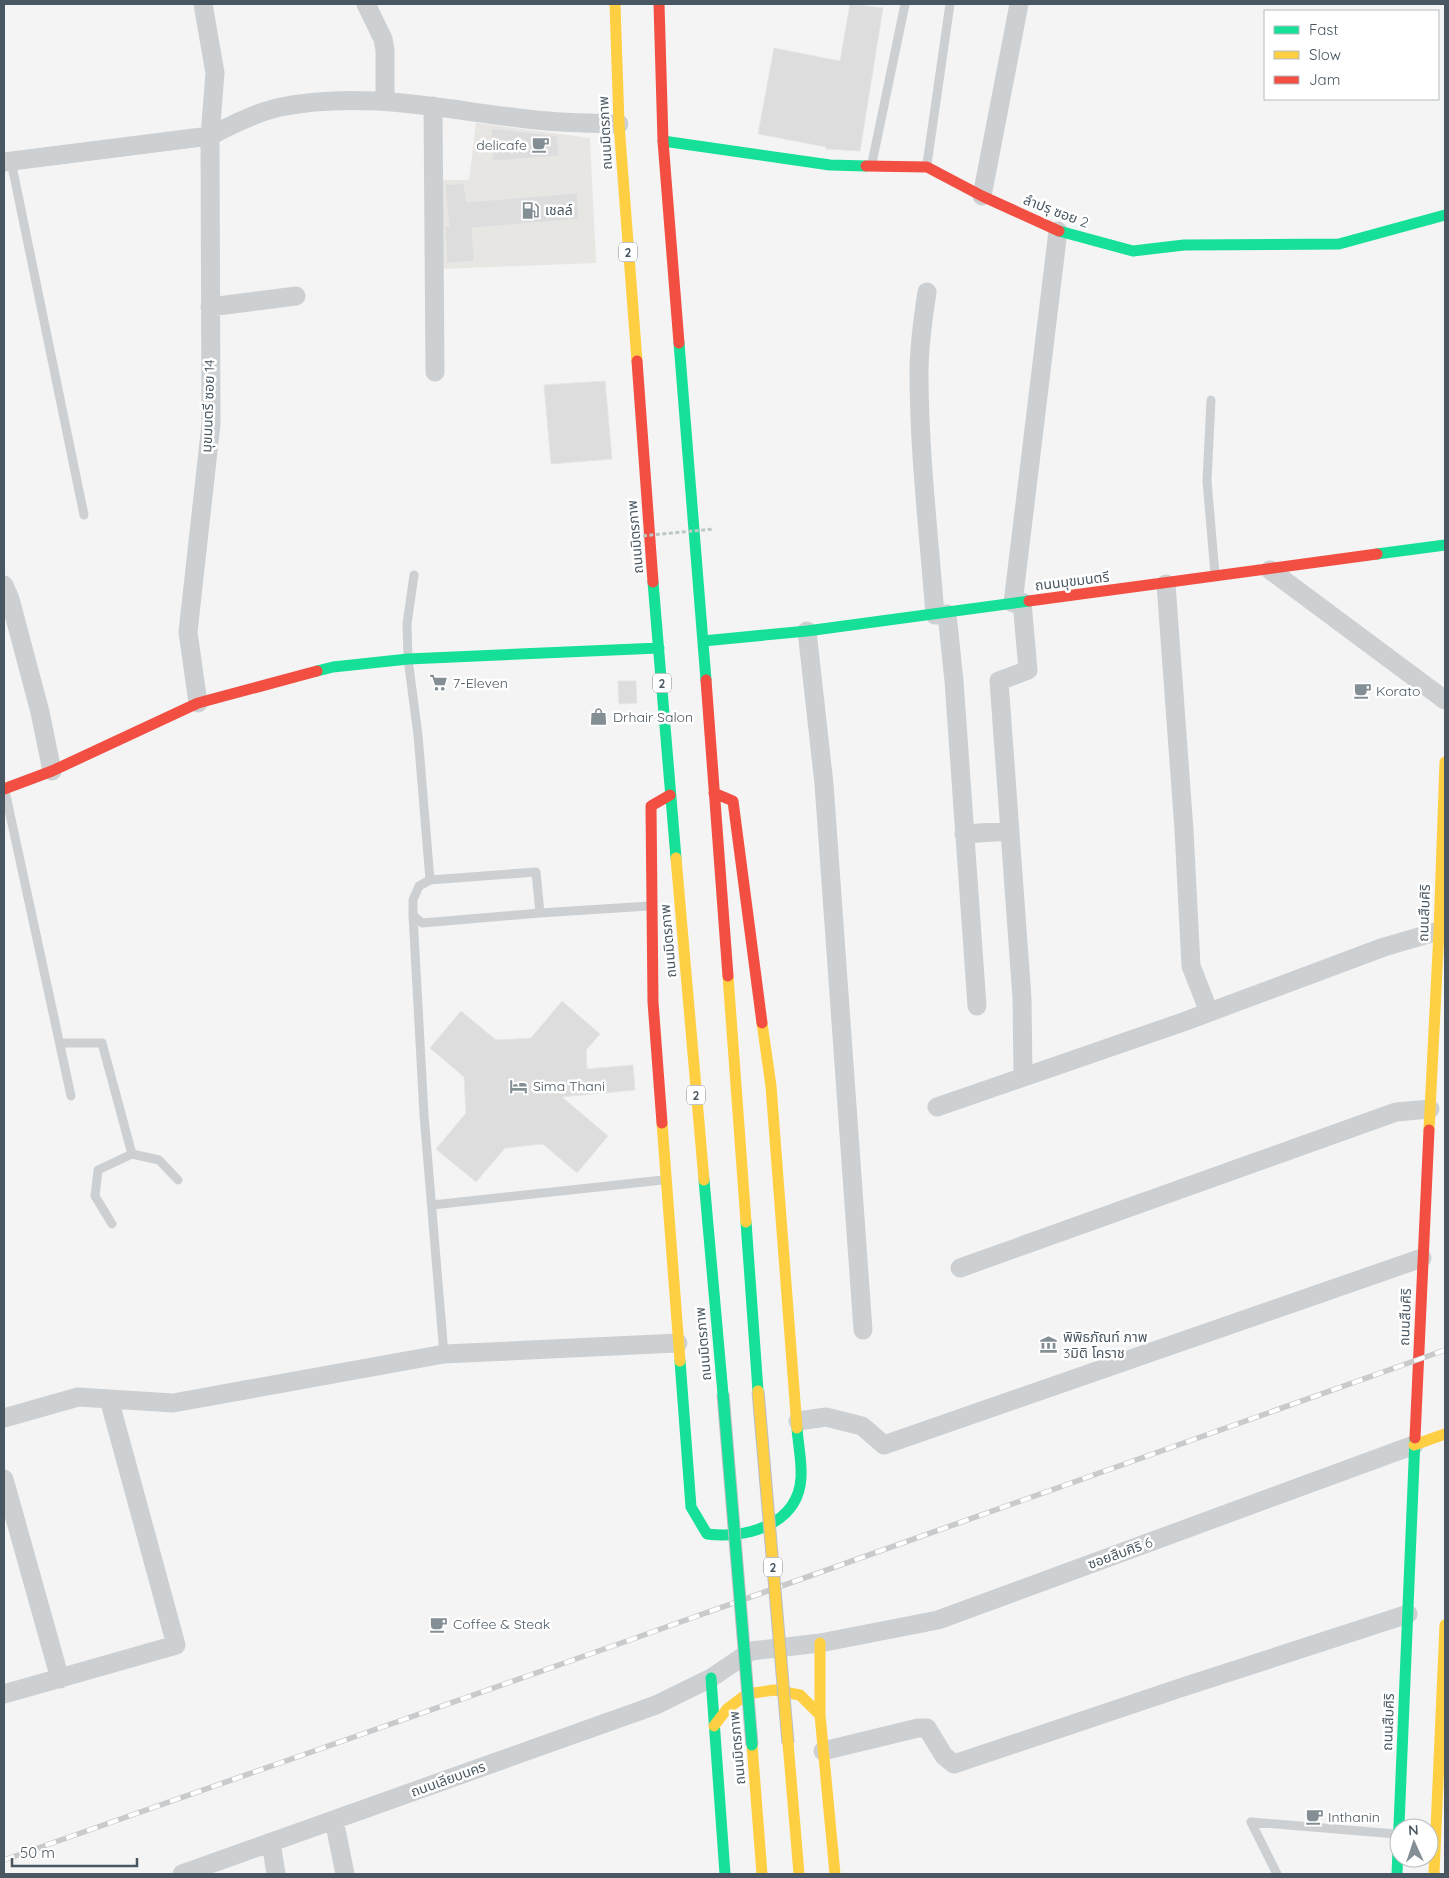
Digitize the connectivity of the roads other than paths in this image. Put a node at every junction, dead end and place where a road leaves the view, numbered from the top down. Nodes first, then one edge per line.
1 (203, 4) edge
2 (366, 4) edge
3 (615, 4) edge
4 (659, 4) edge
5 (905, 4) edge
6 (950, 4) edge
7 (1019, 4) edge
8 (385, 102) junction
9 (433, 106) junction
10 (619, 124) junction
11 (210, 136) junction
12 (663, 141) junction
13 (8, 162) edge
14 (871, 166) junction
15 (927, 166) junction
16 (982, 196) junction
17 (1445, 215) edge
18 (1058, 231) junction
19 (927, 292) dead end
20 (296, 296) dead end
21 (210, 307) junction
22 (435, 372) dead end
23 (1211, 400) dead end
24 (84, 515) dead end
25 (1445, 545) edge
26 (1270, 570) junction
27 (414, 575) dead end
28 (1215, 577) junction
29 (1166, 584) junction
30 (4, 585) edge
31 (1018, 603) junction
32 (941, 615) junction
33 (808, 631) junction
34 (703, 641) junction
35 (659, 648) junction
36 (408, 659) junction
37 (1445, 700) edge
38 (198, 703) junction
39 (1445, 762) edge
40 (52, 771) junction
41 (4, 789) edge
42 (714, 793) junction
43 (670, 795) junction
44 (1010, 831) junction
45 (964, 834) junction
46 (430, 880) junction
47 (652, 906) junction
48 (540, 913) junction
49 (413, 915) junction
50 (1439, 930) junction
51 (977, 1006) dead end
52 (1209, 1012) junction
53 (60, 1043) junction
54 (1023, 1076) junction
55 (71, 1096) dead end
56 (937, 1107) dead end
57 (1438, 1109) edge
58 (132, 1154) junction
59 (178, 1180) dead end
60 (666, 1180) junction
61 (432, 1205) junction
62 (112, 1224) dead end
63 (1422, 1258) junction
64 (960, 1268) dead end
65 (863, 1330) dead end
66 (678, 1343) junction
67 (444, 1354) junction
68 (109, 1398) junction
69 (4, 1418) edge
70 (798, 1421) junction
71 (1445, 1434) edge
72 (1414, 1445) junction
73 (4, 1479) edge
74 (1408, 1614) junction
75 (1445, 1625) edge
76 (820, 1643) junction
77 (1444, 1666) edge
78 (710, 1678) junction
79 (60, 1679) junction
80 (4, 1694) edge
81 (820, 1715) junction
82 (714, 1726) junction
83 (823, 1751) junction
84 (1399, 1818) edge
85 (334, 1820) junction
86 (1389, 1833) edge
87 (271, 1842) junction
88 (182, 1874) edge
89 (276, 1874) edge
90 (345, 1874) edge
91 (725, 1874) edge
92 (762, 1874) edge
93 (799, 1874) edge
94 (835, 1874) edge
95 (1277, 1874) edge
96 (1434, 1874) edge

1 - 11 street, มุขมนตรี ซอย 14
2 - 8 street
3 - 10 main road, ถนนมิตรภาพ / 2
4 - 12 main road, 2
5 - 14 lane
6 - 15 lane
7 - 16 street
8 - 9 street
8 - 11 street
9 - 10 street
9 - 22 street
10 - 35 main road, ถนนมิตรภาพ / 2
11 - 13 street
11 - 21 street, มุขมนตรี ซอย 14
12 - 14 main road, ลำปรุ ซอย 2
12 - 34 main road, 2
13 - 24 lane
14 - 15 main road, ลำปรุ ซอย 2
15 - 16 main road, ลำปรุ ซอย 2
16 - 18 main road, ลำปรุ ซอย 2
17 - 18 main road, ลำปรุ ซอย 2
18 - 31 street
19 - 32 street
20 - 21 street
21 - 38 street, มุขมนตรี ซอย 14
23 - 28 lane
25 - 26 main road, ถนนมุขมนตรี
26 - 28 main road, ถนนมุขมนตรี
26 - 37 street
27 - 36 lane
28 - 29 main road, ถนนมุขมนตรี
29 - 31 main road, ถนนมุขมนตรี
29 - 52 street
30 - 40 street
31 - 32 main road, ถนนมุขมนตรี
31 - 44 street
32 - 33 main road, ถนนมุขมนตรี
32 - 45 street
33 - 34 main road, ถนนมุขมนตรี
33 - 65 street
34 - 42 main road, 2
35 - 36 main road
35 - 43 main road, ถนนมิตรภาพ / 2
36 - 38 main road
36 - 46 lane
38 - 40 main road
39 - 50 main road, ถนนสืบศิริ
40 - 41 main road
41 - 53 lane
42 - 70 main road
42 - 93 main road, 2, bridge
43 - 47 main road
43 - 92 main road, ถนนมิตรภาพ / 2, bridge
44 - 45 street
44 - 54 street
45 - 51 street
46 - 48 lane
46 - 49 lane
47 - 48 lane
47 - 60 main road
48 - 49 lane
49 - 61 lane
50 - 52 street
50 - 57 main road, ถนนสืบศิริ
52 - 54 street
53 - 55 lane
53 - 58 lane
54 - 56 street
57 - 63 main road, ถนนสืบศิริ
57 - 64 street
58 - 59 lane
58 - 62 lane
60 - 61 lane
60 - 66 main road
61 - 67 lane
63 - 70 street
63 - 72 main road, ถนนสืบศิริ
66 - 67 street
66 - 70 main road
67 - 68 street
68 - 69 street
68 - 79 street
71 - 72 main road
72 - 74 main road, ถนนสืบศิริ
72 - 76 street, ซอยสืบศิริ 6
73 - 79 street
74 - 83 street
74 - 84 main road, ถนนสืบศิริ
75 - 77 main road
76 - 78 street, ซอยสืบศิริ 6
76 - 81 main road
77 - 96 main road
78 - 82 main road
78 - 85 street, ถนนเลียบนคร
79 - 80 street
81 - 82 main road
81 - 83 main road
82 - 91 main road
83 - 94 main road
85 - 87 street, ถนนเลียบนคร
85 - 90 street
86 - 95 lane
87 - 88 street, ถนนเลียบนคร
87 - 89 street

